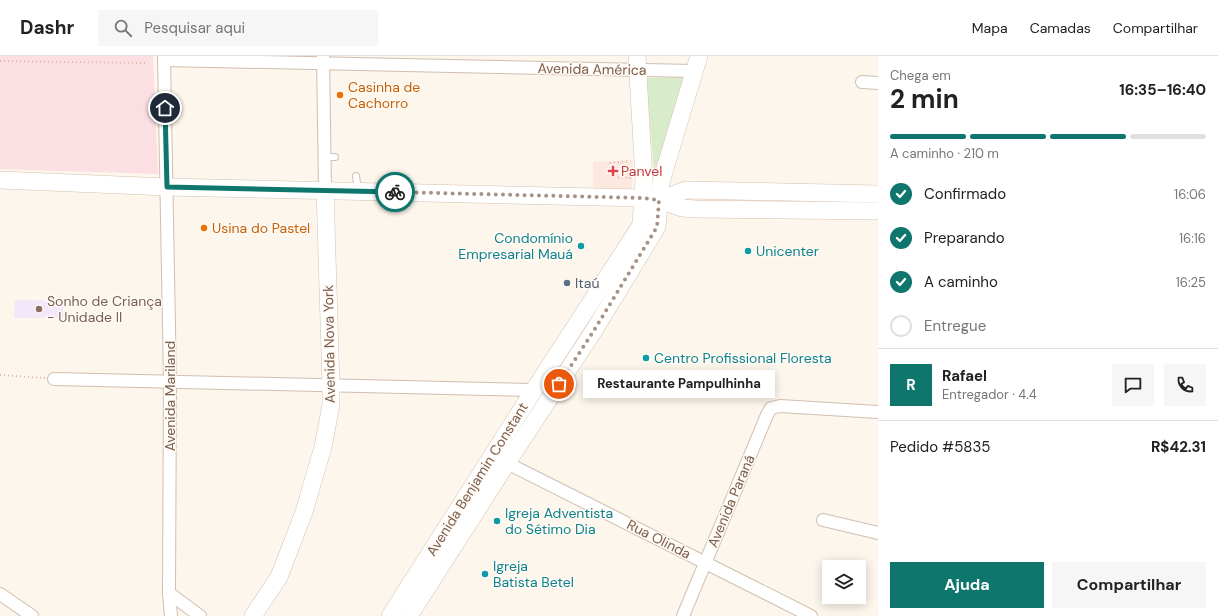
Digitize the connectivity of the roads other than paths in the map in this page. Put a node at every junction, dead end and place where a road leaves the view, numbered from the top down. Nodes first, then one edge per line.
1 (161, 60) edge
2 (323, 60) edge
3 (637, 63) edge
4 (696, 64) edge
5 (862, 82) dead end
6 (878, 83) edge
7 (0, 180) edge
8 (167, 187) junction
9 (325, 190) junction
10 (878, 194) edge
11 (651, 199) junction
12 (878, 211) edge
13 (54, 379) road end
14 (170, 381) junction
15 (331, 386) junction
16 (534, 390) junction
17 (878, 412) edge
18 (507, 463) junction
19 (823, 520) dead end
20 (878, 533) edge
21 (705, 562) junction
22 (169, 593) junction
23 (0, 594) edge
24 (32, 616) edge
25 (170, 616) edge
26 (200, 616) edge
27 (253, 616) edge
28 (390, 616) edge
29 (409, 616) edge
30 (683, 616) edge
31 (811, 616) edge

1 - 2 street, Avenida América
1 - 8 street, Avenida Mariland
2 - 3 street, Avenida América
2 - 9 street, Avenida Nova York
3 - 4 street, Avenida América
3 - 11 main road
4 - 11 main road
5 - 6 street
7 - 8 main road
8 - 9 main road
8 - 14 street, Avenida Mariland
9 - 11 main road
9 - 15 main road, Avenida Nova York
10 - 11 main road
11 - 12 main road
11 - 16 main road, Avenida Benjamin Constant
11 - 18 main road, Avenida Benjamin Constant
13 - 14 street
14 - 15 street
14 - 22 street, Avenida Mariland
15 - 16 street
15 - 27 main road, Avenida Nova York
16 - 28 main road, Avenida Benjamin Constant
17 - 21 street, Avenida Paraná
18 - 21 street, Rua Olinda
18 - 29 main road, Avenida Benjamin Constant
19 - 20 street
21 - 30 street, Avenida Paraná
21 - 31 street, Rua Olinda
22 - 25 street, Avenida Mariland
22 - 26 street
23 - 24 street

